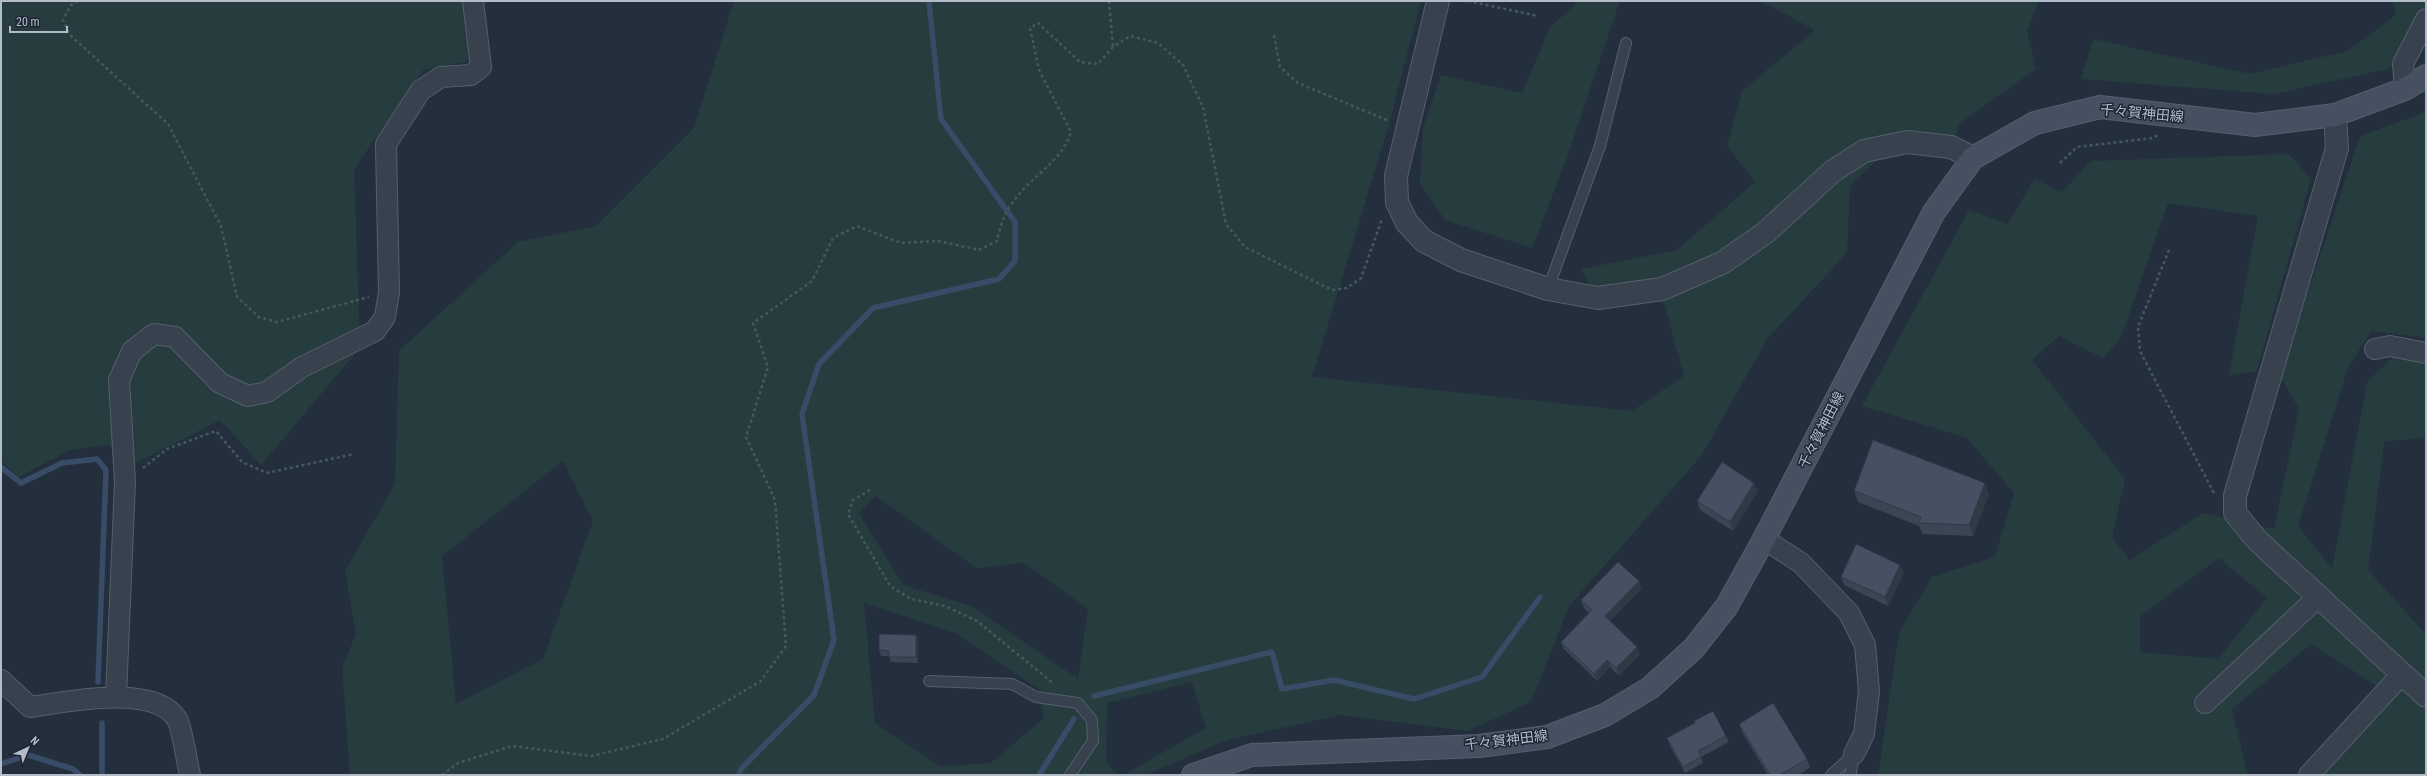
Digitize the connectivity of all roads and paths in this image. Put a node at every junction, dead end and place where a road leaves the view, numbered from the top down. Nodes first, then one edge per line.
1 (78, 1) edge
2 (473, 1) edge
3 (1109, 1) edge
4 (1438, 1) edge
5 (1468, 1) edge
6 (70, 3) edge
7 (1538, 16) dead end
8 (2426, 19) edge
9 (1274, 35) dead end
10 (1626, 43) dead end
11 (1113, 47) junction
12 (2426, 76) edge
13 (2405, 89) junction
14 (2335, 115) junction
15 (2178, 116) junction
16 (1408, 129) junction
17 (1973, 158) junction
18 (2060, 163) dead end
19 (1397, 202) junction
20 (2169, 250) dead end
21 (1548, 289) junction
22 (389, 292) junction
23 (2375, 349) dead end
24 (2426, 353) edge
25 (354, 454) dead end
26 (125, 482) junction
27 (870, 490) dead end
28 (2235, 513) junction
29 (1764, 539) junction
30 (2318, 597) junction
31 (2402, 674) junction
32 (1, 680) edge
33 (929, 681) dead end
34 (116, 696) junction
35 (2426, 696) edge
36 (1078, 703) junction
37 (2205, 703) dead end
38 (1854, 754) junction
39 (190, 775) edge
40 (442, 775) edge
41 (1070, 775) edge
42 (1192, 775) edge
43 (1831, 775) edge
44 (1849, 775) edge
45 (2309, 775) edge

1 - 6 path
2 - 22 street
3 - 11 path
4 - 16 street
5 - 7 path
6 - 22 path
8 - 13 street
9 - 16 path
10 - 21 lane
11 - 19 path
11 - 40 path
12 - 13 main road, 千々賀神田線
13 - 14 main road, 千々賀神田線
14 - 15 main road, 千々賀神田線
14 - 28 street
15 - 17 main road, 千々賀神田線
15 - 18 path
16 - 19 street
17 - 21 street
17 - 29 main road, 千々賀神田線
19 - 21 street
20 - 28 path
22 - 26 street
23 - 24 street
25 - 26 path
26 - 34 street
27 - 36 path
28 - 30 street
29 - 38 street
29 - 42 main road, 千々賀神田線
30 - 31 street
30 - 37 street
31 - 35 street
31 - 45 street
32 - 34 street
33 - 36 lane
34 - 39 street
36 - 41 lane
38 - 43 lane
38 - 44 lane

